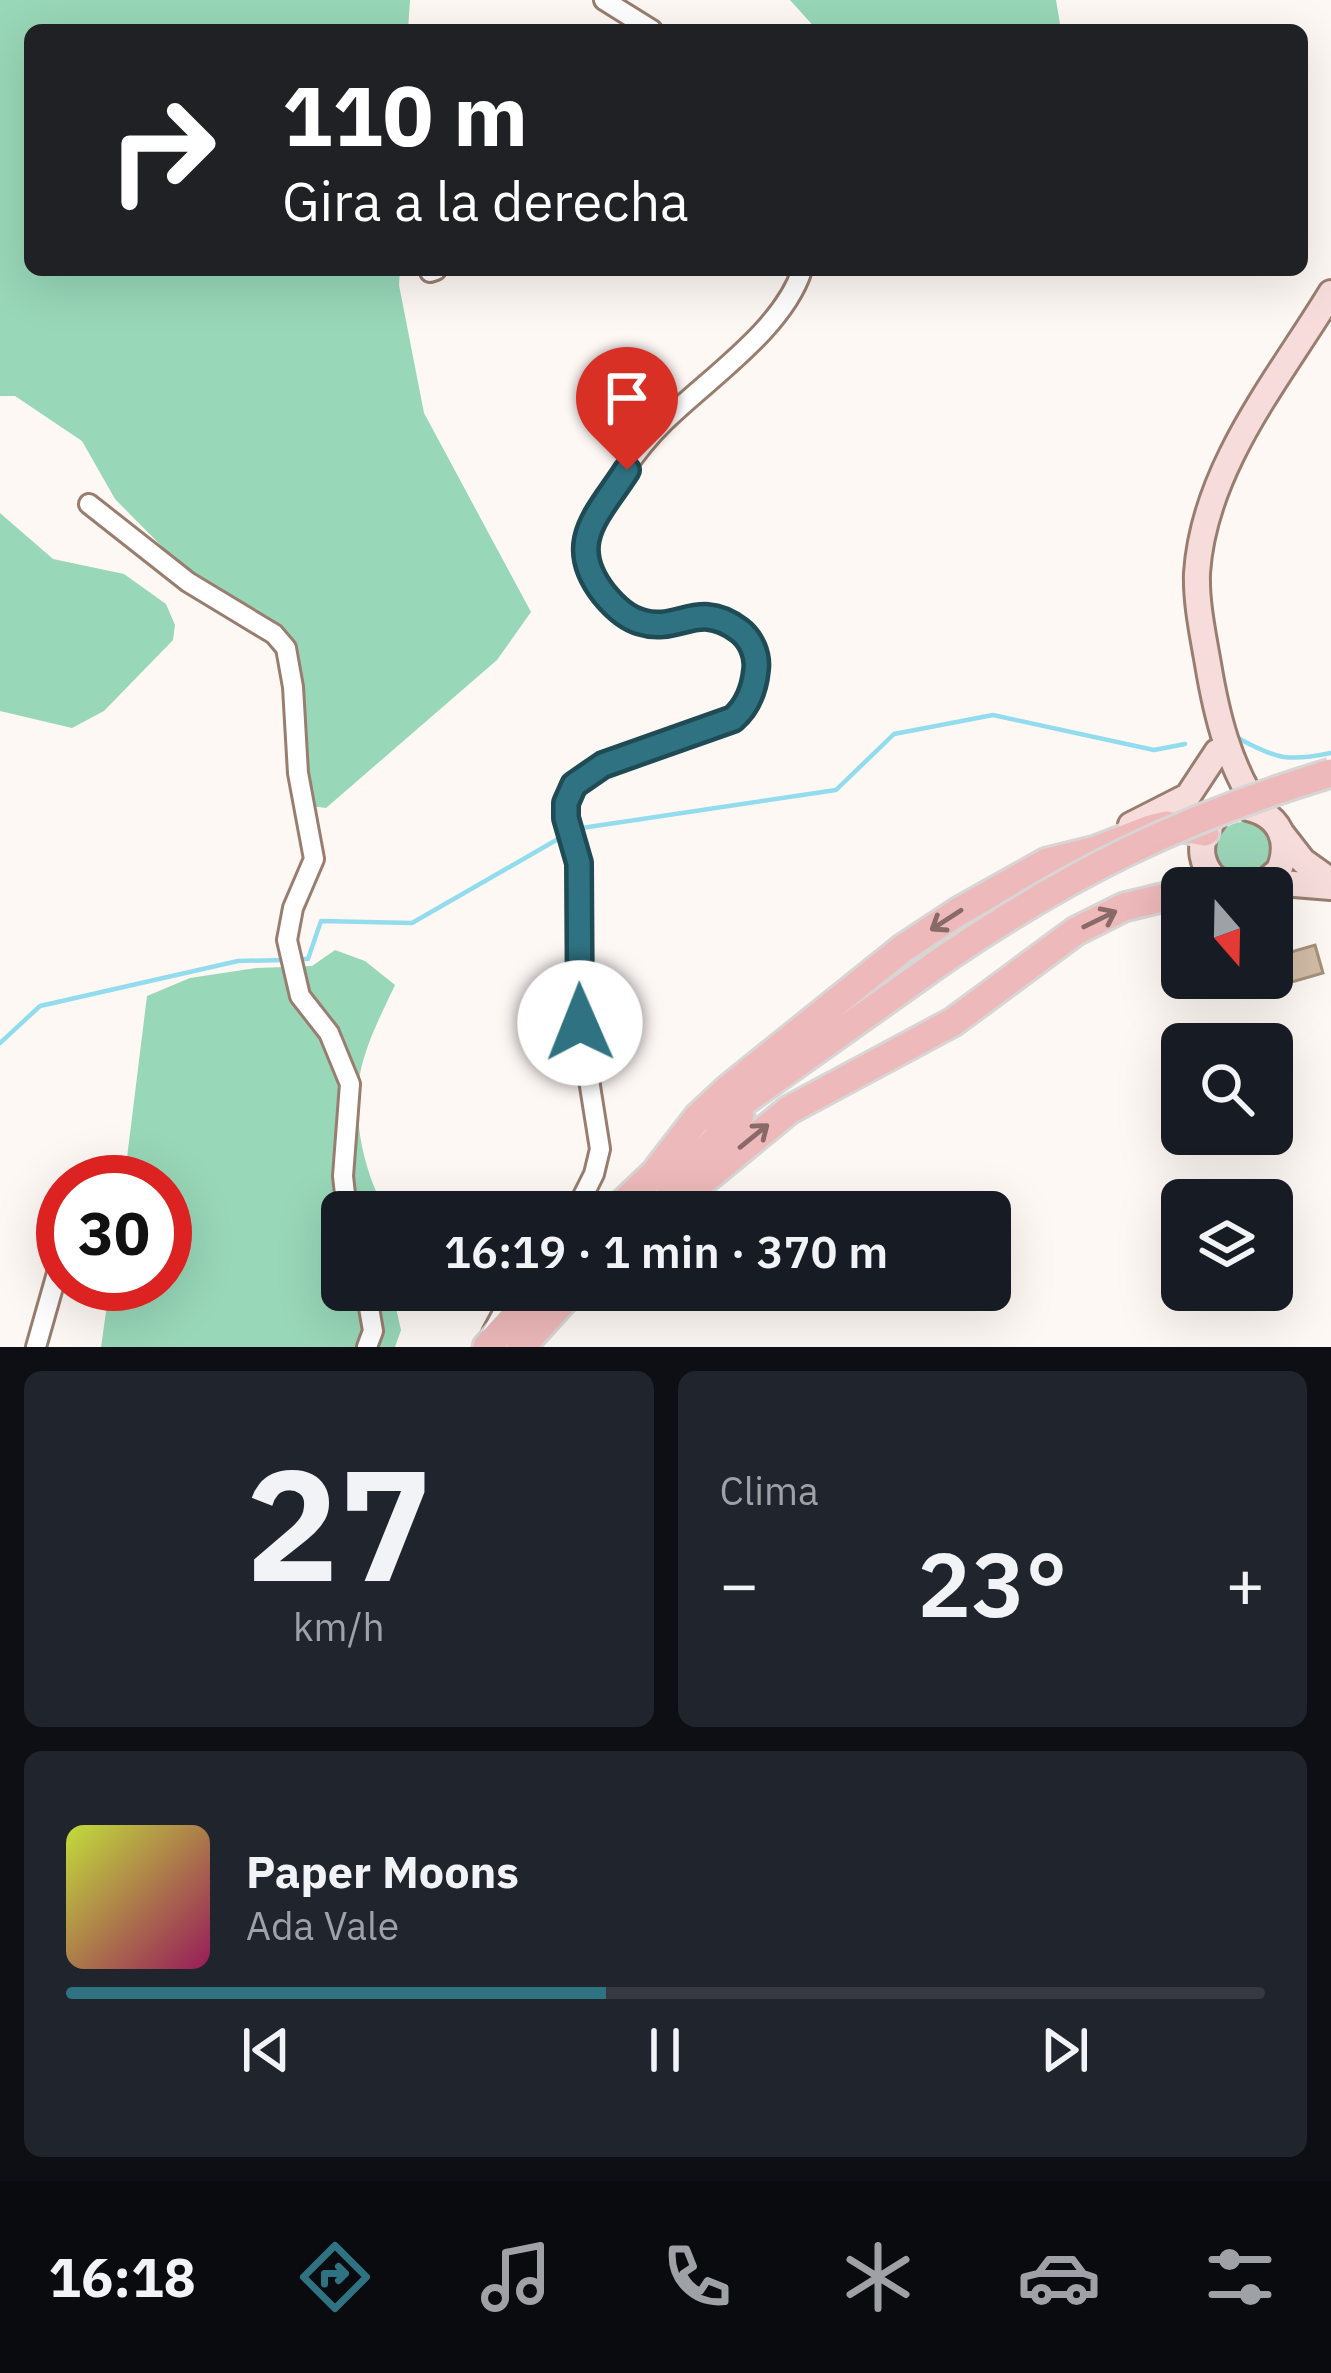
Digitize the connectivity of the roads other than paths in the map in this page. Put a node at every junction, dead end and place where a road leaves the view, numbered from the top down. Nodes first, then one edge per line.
1 (604, 0) edge
2 (642, 24) edge
3 (800, 276) edge
4 (1331, 293) edge
5 (89, 504) dead end
6 (1217, 717) junction
7 (1217, 752) junction
8 (1331, 773) edge
9 (1259, 811) junction
10 (1207, 828) junction
11 (1282, 834) junction
12 (1047, 862) junction
13 (1206, 867) edge
14 (1279, 867) edge
15 (1331, 884) edge
16 (1293, 885) edge
17 (1161, 898) edge
18 (788, 1069) junction
19 (658, 1168) junction
20 (345, 1191) edge
21 (586, 1191) edge
22 (635, 1191) edge
23 (668, 1191) edge
24 (691, 1191) edge
25 (46, 1311) edge
26 (370, 1311) edge
27 (501, 1311) edge
28 (519, 1311) edge
29 (554, 1311) edge
30 (36, 1347) edge
31 (367, 1347) edge
32 (486, 1347) edge
33 (520, 1347) edge

1 - 2 street
3 - 21 street
4 - 6 main road
5 - 20 street
6 - 7 main road
6 - 9 main road
7 - 10 main road
7 - 12 main road
8 - 18 main road, bridge
9 - 10 main road
9 - 11 main road
10 - 12 main road
10 - 13 main road
11 - 14 main road
11 - 15 main road
12 -> 19 main road
15 - 16 main road
24 -> 17 main road
18 - 19 main road
18 - 23 main road
19 - 22 main road
25 - 30 street
26 - 31 street
27 - 32 street
28 - 32 main road
29 - 33 main road

